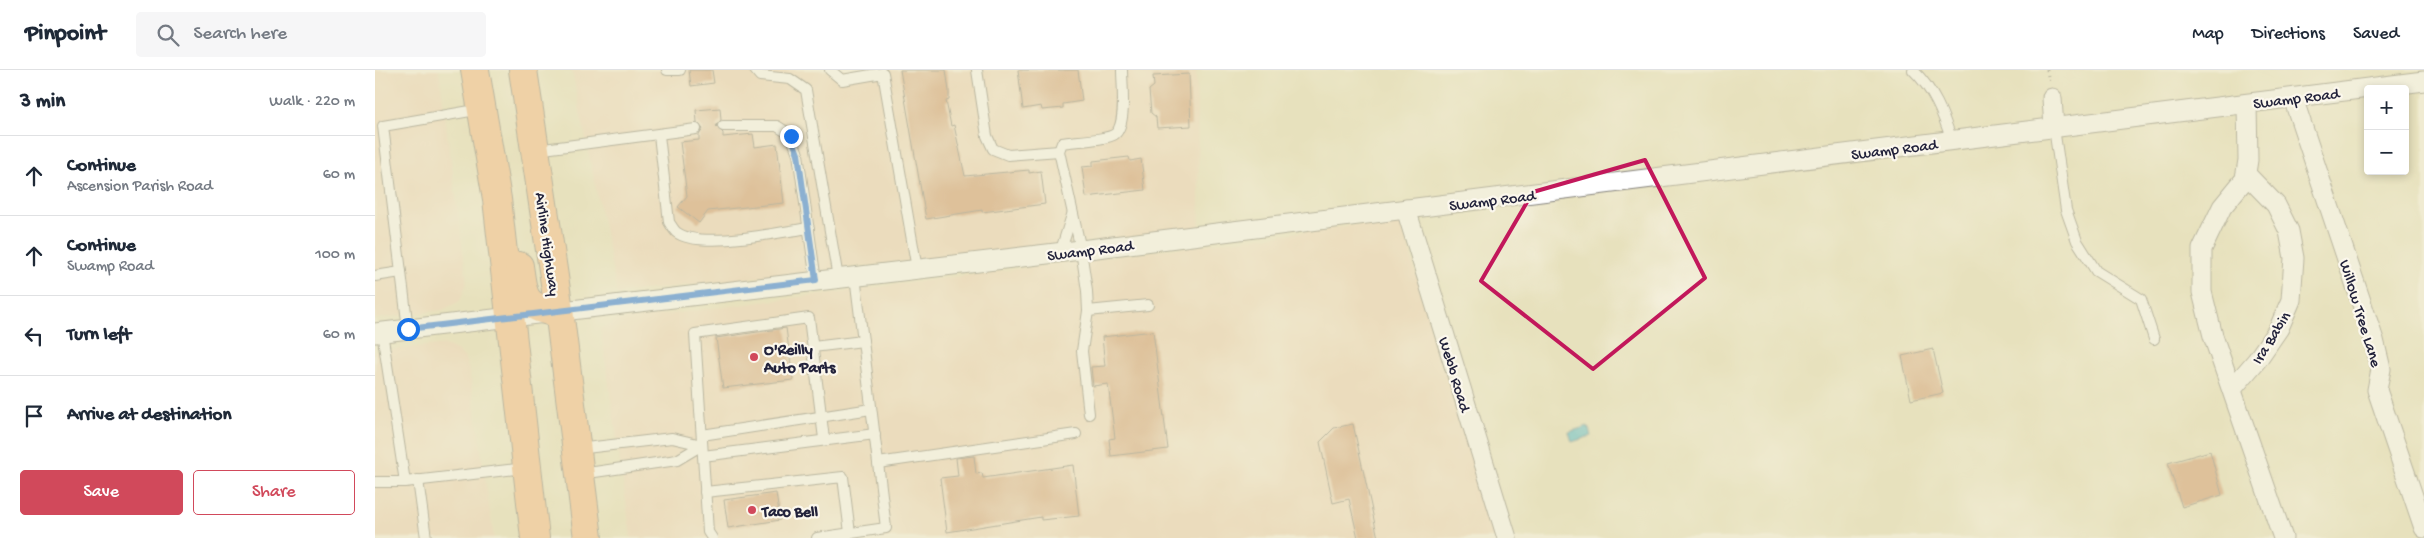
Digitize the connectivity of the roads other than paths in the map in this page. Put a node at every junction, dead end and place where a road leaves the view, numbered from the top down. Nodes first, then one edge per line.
1 (475, 70) edge
2 (523, 70) edge
3 (667, 70) edge
4 (680, 70) edge
5 (755, 70) edge
6 (830, 70) edge
7 (977, 70) edge
8 (1122, 70) edge
9 (1913, 70) edge
10 (2424, 83) edge
11 (2052, 98) dead end
12 (2293, 98) junction
13 (2247, 104) junction
14 (483, 109) junction
15 (379, 126) edge
16 (723, 126) dead end
17 (2054, 128) junction
18 (696, 129) dead end
19 (659, 135) junction
20 (1952, 141) junction
21 (535, 150) junction
22 (1059, 151) junction
23 (2246, 174) junction
24 (504, 205) junction
25 (1406, 209) junction
26 (1072, 214) junction
27 (809, 228) junction
28 (1081, 250) junction
29 (1060, 253) junction
30 (917, 269) junction
31 (553, 270) junction
32 (401, 272) junction
33 (375, 276) edge
34 (847, 277) junction
35 (816, 280) junction
36 (1148, 305) dead end
37 (554, 311) junction
38 (1088, 311) junction
39 (510, 317) junction
40 (408, 329) junction
41 (379, 333) edge
42 (2154, 338) dead end
43 (863, 341) junction
44 (813, 347) junction
45 (2232, 389) junction
46 (871, 409) junction
47 (1089, 414) dead end
48 (822, 418) junction
49 (875, 434) junction
50 (1075, 434) dead end
51 (824, 439) junction
52 (702, 440) junction
53 (703, 456) junction
54 (577, 462) junction
55 (878, 462) junction
56 (525, 468) junction
57 (418, 480) junction
58 (375, 482) edge
59 (405, 482) junction
60 (705, 492) junction
61 (2424, 528) edge
62 (850, 533) junction
63 (426, 538) edge
64 (535, 538) edge
65 (588, 538) edge
66 (711, 538) edge
67 (817, 538) edge
68 (1507, 538) edge
69 (2283, 538) edge

1 - 14 highway
2 - 21 highway, Airline Highway
3 - 4 lane
5 - 34 lane
6 - 30 lane
7 - 22 lane
8 - 22 lane
9 - 20 lane
10 - 12 street, Swamp Road
11 - 17 street
12 - 13 street, Swamp Road
12 - 61 street, Willow Tree Lane
13 - 17 street, Swamp Road
13 - 23 street
14 - 15 lane
14 - 24 highway
15 - 32 lane
16 - 27 lane
17 - 20 street, Swamp Road
17 - 42 lane
18 - 19 lane
19 - 21 lane
19 - 27 lane
20 - 25 street, Swamp Road
21 - 31 highway, Airline Highway
22 - 26 lane
23 - 45 street
23 - 45 street, Ira Babin
24 - 31 highway
24 - 37 highway
24 - 39 highway
25 - 28 street, Swamp Road
25 - 68 street, Webb Road
26 - 28 lane
26 - 29 lane
27 - 35 lane
28 - 29 street, Swamp Road
28 - 38 lane
29 - 30 street, Swamp Road
30 - 34 street, Swamp Road
31 - 37 highway, Airline Highway
32 - 33 lane
32 - 40 lane
34 - 35 street, Swamp Road
34 - 43 lane
35 - 37 street, Swamp Road
36 - 38 lane
37 - 39 street, Swamp Road
37 - 54 highway, Airline Highway
38 - 47 lane
39 - 40 street, Swamp Road
39 - 56 highway
40 - 41 street, Swamp Road
41 - 59 lane
43 - 44 lane
43 - 46 lane
44 - 48 lane
44 - 52 lane
45 - 69 street
46 - 48 lane
46 - 49 lane
48 - 51 lane
48 - 52 lane
49 - 51 lane
49 - 55 lane
50 - 55 lane
51 - 53 lane
52 - 53 lane
52 - 54 lane
52 - 54 lane
53 - 60 lane
54 - 65 highway, Airline Highway
55 - 62 lane
56 - 57 lane
56 - 64 highway
57 - 59 lane
57 - 63 lane
58 - 59 lane
60 - 62 lane
60 - 66 lane
62 - 67 lane

